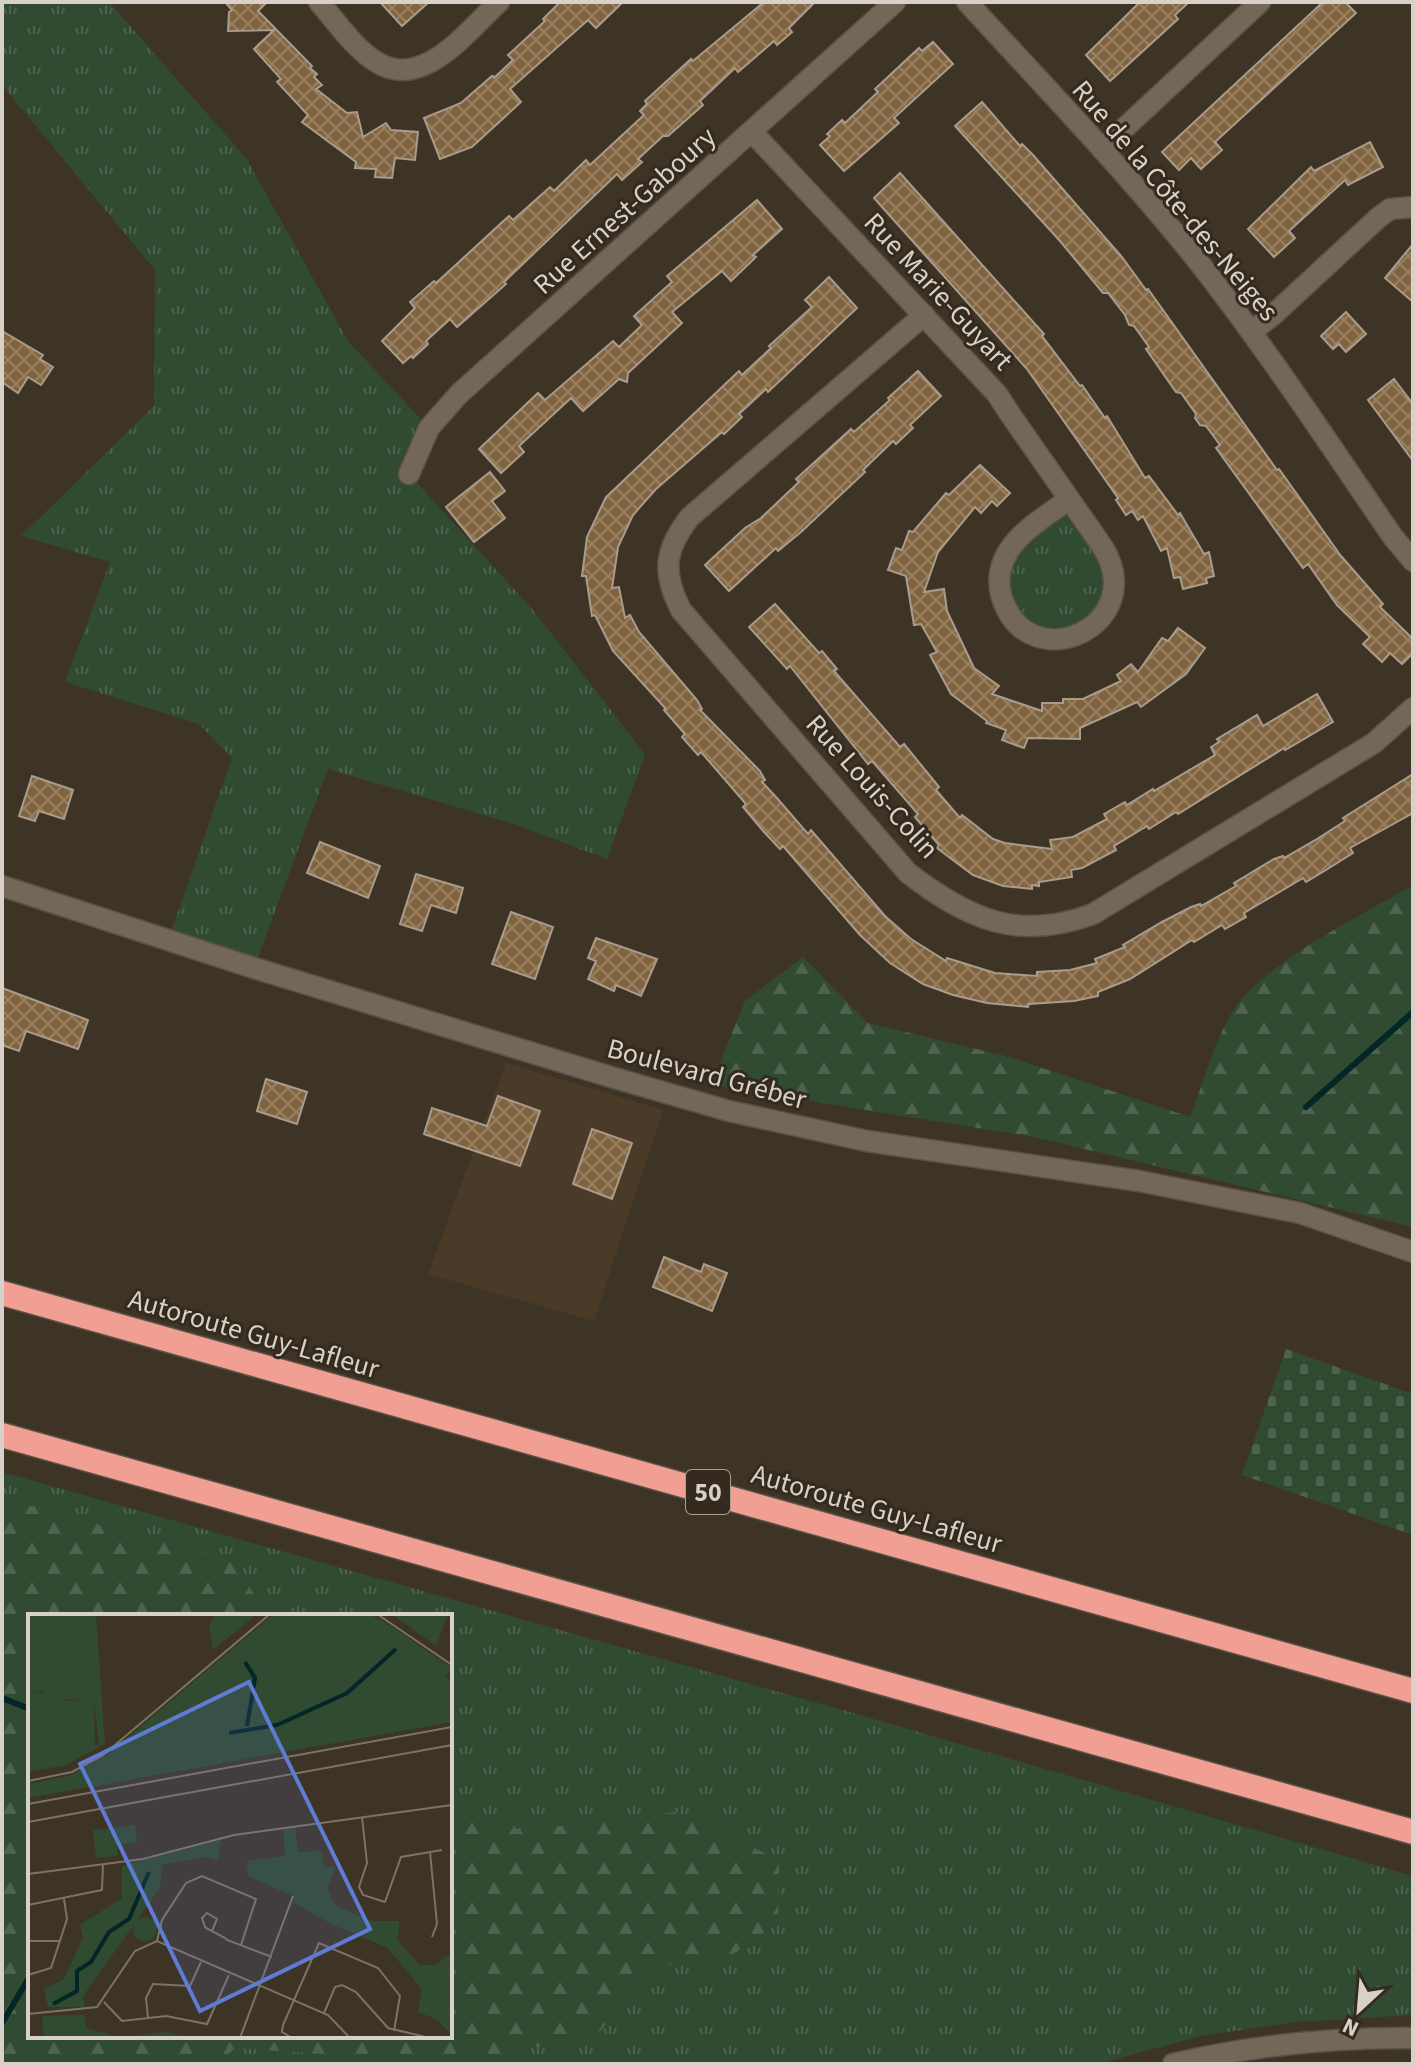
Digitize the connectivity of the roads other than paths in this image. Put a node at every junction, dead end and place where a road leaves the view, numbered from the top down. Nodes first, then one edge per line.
1 (319, 2) edge
2 (499, 2) edge
3 (895, 2) edge
4 (967, 2) edge
5 (1260, 2) edge
6 (753, 133) junction
7 (1102, 149) junction
8 (1413, 207) edge
9 (924, 315) junction
10 (1252, 331) junction
11 (409, 474) dead end
12 (1069, 499) junction
13 (1413, 561) edge
14 (1413, 708) edge
15 (2, 886) edge
16 (1413, 1252) edge
17 (2, 1293) edge
18 (2, 1435) edge
19 (1413, 1691) edge
20 (1413, 1832) edge
21 (1413, 2038) edge
22 (1173, 2064) edge

1 - 2 street
3 - 6 street, Rue Ernest-Gaboury
4 - 7 street, Rue de la Côte-des-Neiges
5 - 7 street
6 - 9 street, Rue Marie-Guyart
6 - 11 street, Rue Ernest-Gaboury
7 - 10 street, Rue de la Côte-des-Neiges
8 - 10 street
9 - 12 street, Rue Marie-Guyart
9 - 14 street, Rue Louis-Colin
10 - 13 street, Rue de la Côte-des-Neiges
12 - 12 street, Rue Marie-Guyart
15 - 16 street, Boulevard Gréber
17 - 19 highway, Autoroute Guy-Lafleur / 50
18 - 20 highway
21 - 22 street

